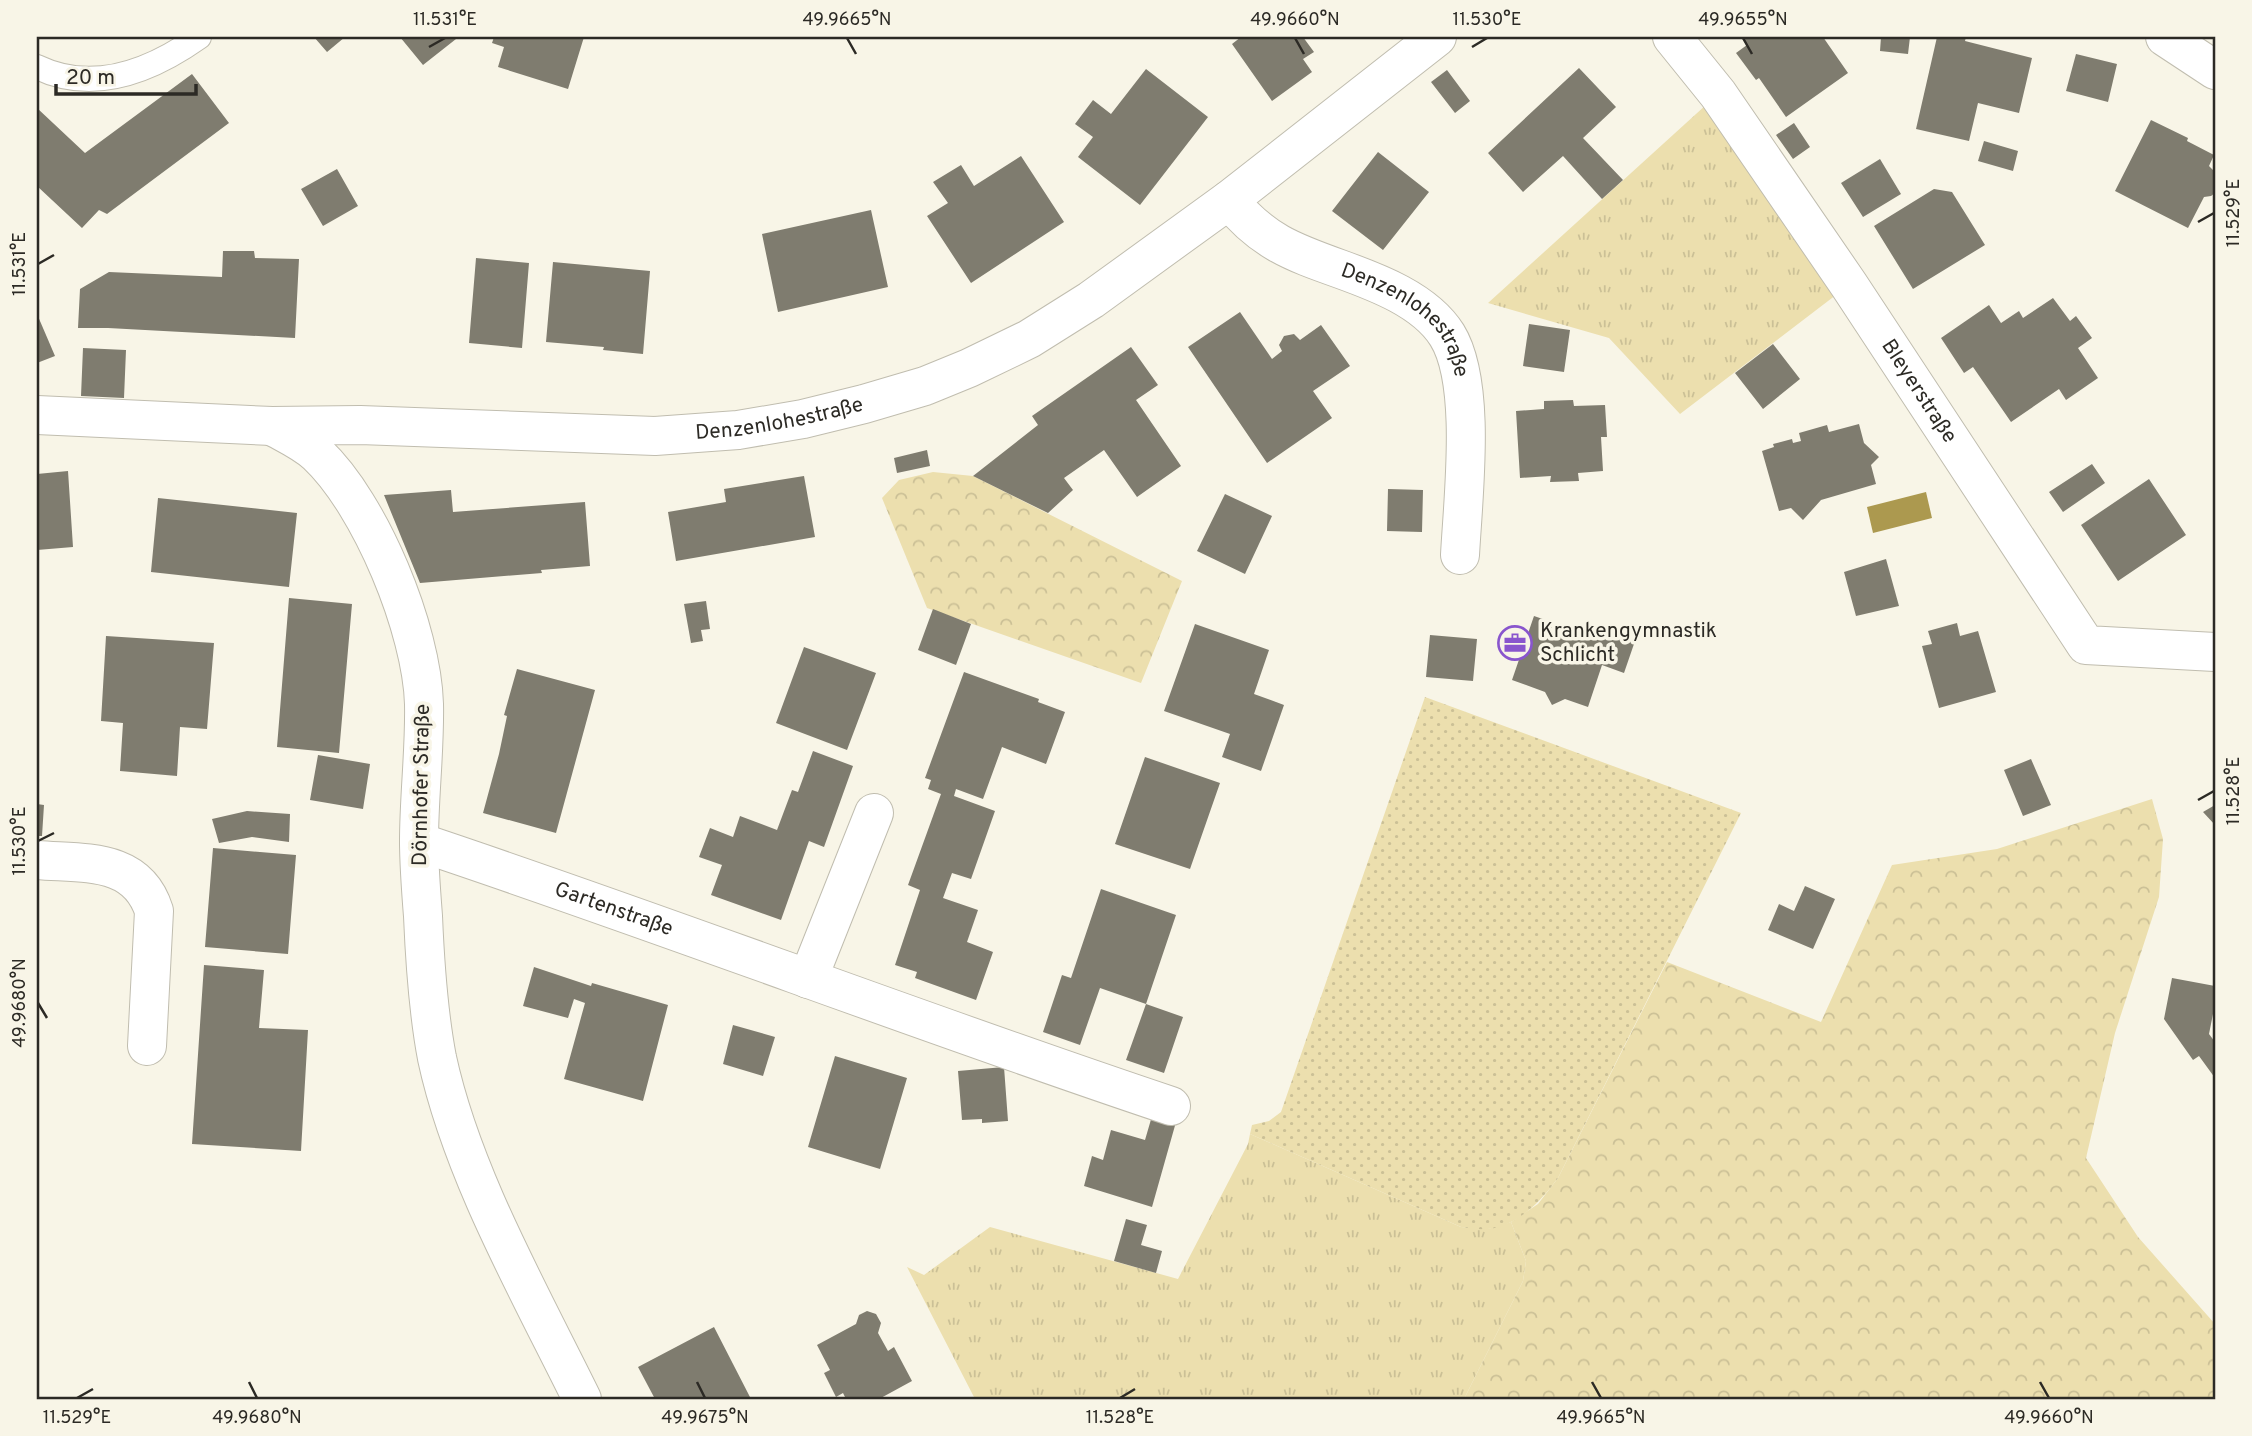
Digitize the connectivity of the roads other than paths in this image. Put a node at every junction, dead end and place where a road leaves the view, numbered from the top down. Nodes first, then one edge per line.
1 (199, 37) edge
2 (1437, 37) edge
3 (1672, 37) edge
4 (2165, 37) edge
5 (37, 66) edge
6 (2215, 70) edge
7 (1229, 200) junction
8 (37, 415) edge
9 (272, 426) junction
10 (1461, 555) dead end
11 (2215, 652) edge
12 (874, 813) dead end
13 (419, 842) junction
14 (37, 860) edge
15 (808, 979) junction
16 (147, 1046) dead end
17 (1171, 1106) dead end
18 (582, 1399) edge

1 - 5 lane
2 - 7 street, Denzenlohestraße
3 - 11 street, Bleyerstraße
4 - 6 street
7 - 9 street, Denzenlohestraße
7 - 10 street, Denzenlohestraße
8 - 9 street, Dörnhofer Straße
9 - 13 street, Dörnhofer Straße
12 - 15 street
13 - 15 street, Gartenstraße
13 - 18 street, Dörnhofer Straße
14 - 16 street
15 - 17 street, Gartenstraße

